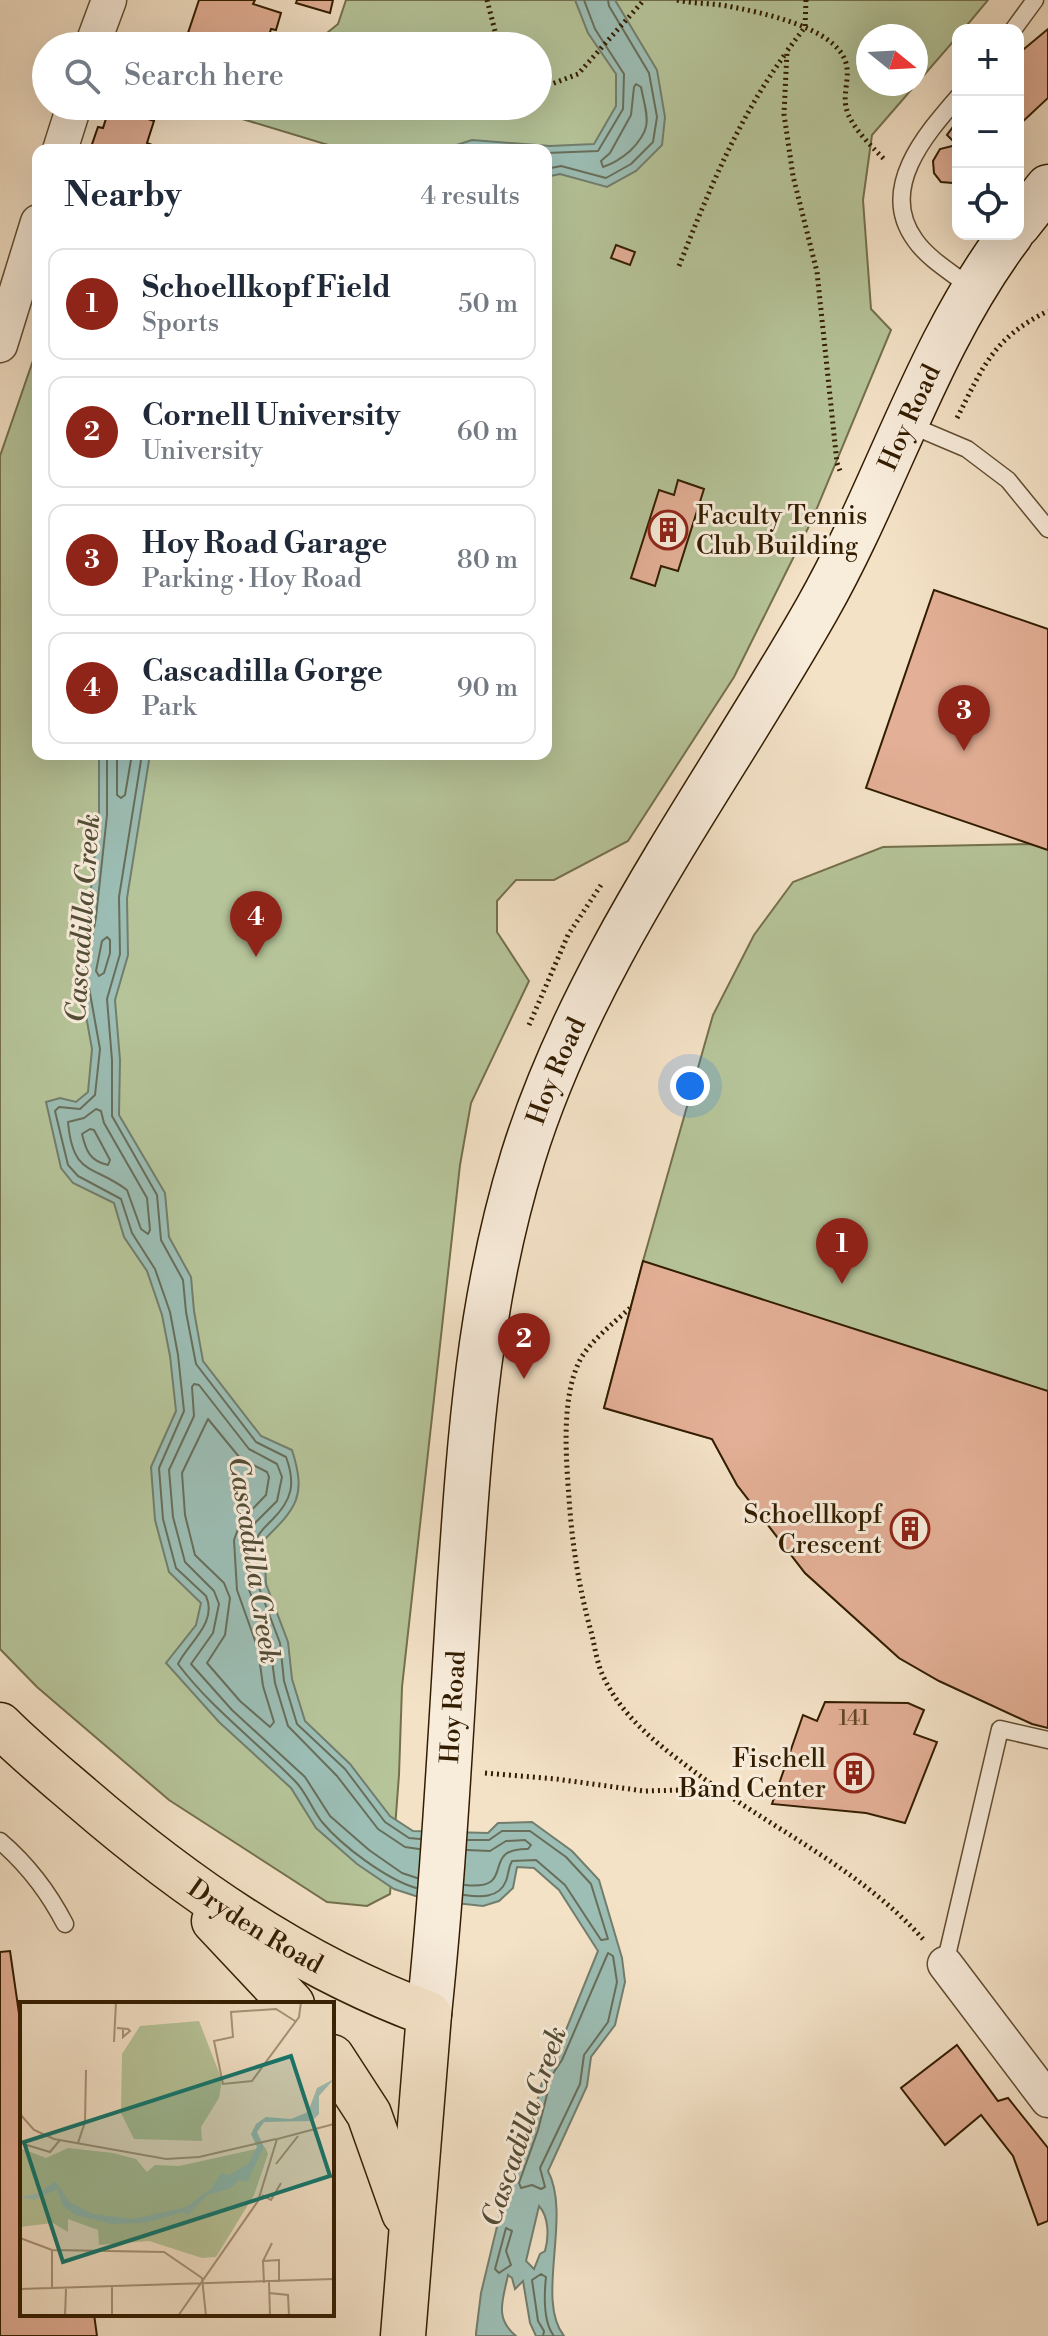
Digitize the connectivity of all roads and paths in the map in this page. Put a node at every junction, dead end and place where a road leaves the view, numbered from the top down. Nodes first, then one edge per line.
1 (109, 0) edge
2 (487, 0) edge
3 (644, 0) edge
4 (677, 0) edge
5 (806, 0) edge
6 (1035, 0) edge
7 (1017, 24) edge
8 (805, 27) junction
9 (97, 32) edge
10 (495, 32) edge
11 (787, 51) junction
12 (552, 84) edge
13 (952, 105) edge
14 (70, 120) edge
15 (62, 144) edge
16 (904, 178) junction
17 (1048, 187) edge
18 (1024, 217) edge
19 (1007, 240) edge
20 (32, 241) edge
21 (679, 266) dead end
22 (974, 290) junction
23 (0, 345) edge
24 (907, 423) junction
25 (842, 476) dead end
26 (1048, 529) edge
27 (630, 1308) dead end
28 (9, 1740) edge
29 (1048, 1740) edge
30 (462, 1774) junction
31 (719, 1789) junction
32 (0, 1841) edge
33 (154, 1858) junction
34 (65, 1924) dead end
35 (945, 1964) junction
36 (290, 2002) edge
37 (429, 2014) junction
38 (334, 2060) edge
39 (1048, 2100) edge
40 (409, 2230) junction
41 (403, 2336) edge

1 - 9 street
2 - 10 path
3 - 12 path
4 - 8 path
5 - 8 path
6 - 7 lane
8 - 11 path
8 - 16 path
11 - 21 path
11 - 25 path
13 - 16 lane
14 - 15 street
16 - 22 lane
17 - 18 street
19 - 22 street, Hoy Road
20 - 23 street
22 - 24 street, Hoy Road
24 - 26 lane
24 - 30 street, Hoy Road
27 - 31 path
28 - 33 main road, Dryden Road
29 - 35 lane
30 - 31 path
30 - 37 street, Hoy Road
31 - 35 path
32 - 34 lane
33 - 36 main road, Dryden Road
33 - 37 main road, Dryden Road
35 - 39 street
37 - 40 main road
38 - 40 main road
40 - 41 main road

